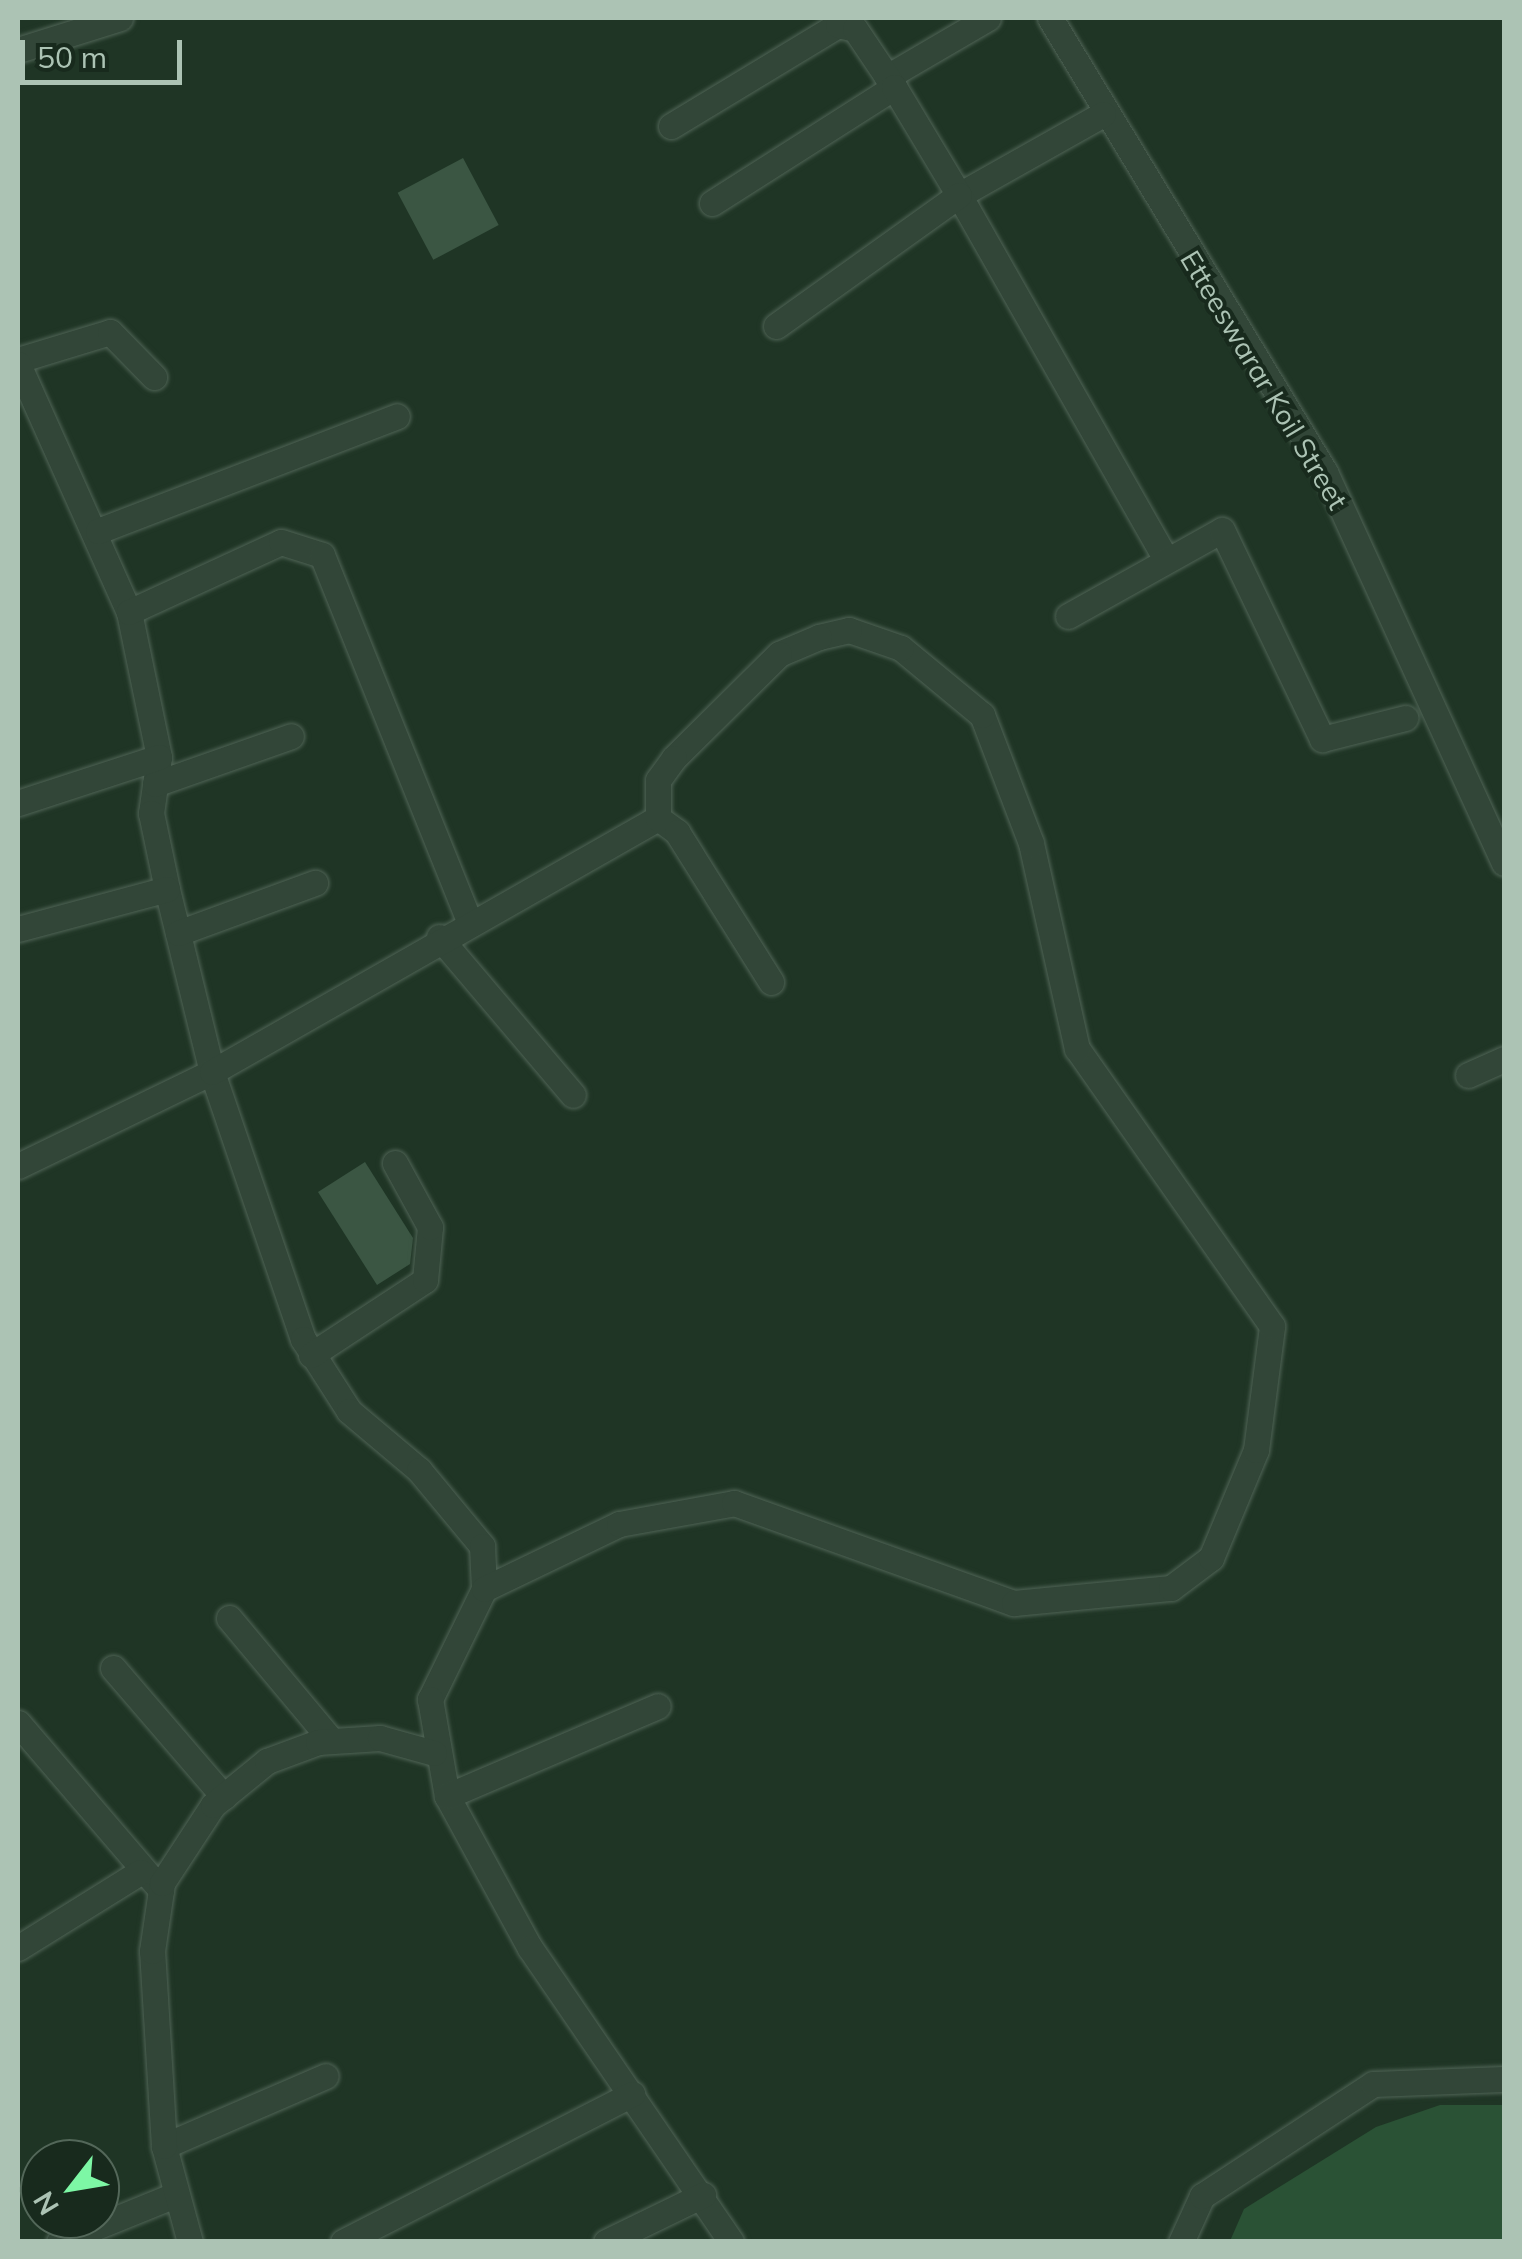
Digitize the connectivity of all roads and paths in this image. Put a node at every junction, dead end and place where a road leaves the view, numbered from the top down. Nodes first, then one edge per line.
1 (120, 18) edge
2 (988, 18) edge
3 (1050, 18) edge
4 (18, 50) edge
5 (890, 82) junction
6 (1103, 114) junction
7 (671, 126) dead end
8 (959, 195) junction
9 (712, 203) dead end
10 (776, 326) dead end
11 (18, 362) edge
12 (154, 377) dead end
13 (397, 416) dead end
14 (98, 532) junction
15 (1165, 558) junction
16 (129, 612) junction
17 (1068, 616) dead end
18 (1405, 718) dead end
19 (292, 736) dead end
20 (159, 757) junction
21 (155, 784) junction
22 (18, 802) edge
23 (658, 818) junction
24 (1504, 864) edge
25 (315, 883) dead end
26 (168, 889) junction
27 (470, 920) junction
28 (18, 929) edge
29 (178, 933) junction
30 (439, 937) junction
31 (772, 982) dead end
32 (1504, 1058) edge
33 (212, 1072) junction
34 (1468, 1074) dead end
35 (573, 1096) dead end
36 (395, 1163) dead end
37 (18, 1166) edge
38 (310, 1354) junction
39 (484, 1589) junction
40 (228, 1618) dead end
41 (113, 1668) dead end
42 (658, 1706) dead end
43 (18, 1723) edge
44 (332, 1741) junction
45 (434, 1753) junction
46 (224, 1796) junction
47 (447, 1796) junction
48 (140, 1872) junction
49 (161, 1890) junction
50 (18, 1948) edge
51 (326, 2076) dead end
52 (1504, 2079) edge
53 (632, 2094) junction
54 (164, 2146) junction
55 (703, 2195) junction
56 (170, 2197) junction
57 (58, 2242) edge
58 (190, 2242) edge
59 (342, 2242) edge
60 (606, 2242) edge
61 (731, 2242) edge
62 (1181, 2242) edge

1 - 4 street
2 - 5 street
3 - 6 street, Etteeswarar Koil Street
5 - 7 street
5 - 8 street
5 - 9 street
6 - 8 street
6 - 24 street, Etteeswarar Koil Street
8 - 10 street
8 - 15 street
11 - 12 street
11 - 14 street
13 - 14 street
14 - 16 street
15 - 17 street
15 - 18 street
16 - 20 street
16 - 27 street
19 - 21 street
20 - 21 street
20 - 22 street
21 - 26 street
23 - 27 street
23 - 31 street
23 - 39 street
25 - 29 street
26 - 28 street
26 - 29 street
27 - 30 street
29 - 33 street
30 - 33 street
30 - 35 street
32 - 34 street
33 - 37 street
33 - 38 street
36 - 38 street
38 - 39 street
39 - 45 street
40 - 44 street
41 - 46 street
42 - 47 street
43 - 48 street
44 - 45 street
44 - 46 street
45 - 47 street
46 - 49 street
47 - 53 street
48 - 49 street
48 - 50 street
49 - 54 street
51 - 54 street
52 - 62 street
53 - 55 street
53 - 59 street
54 - 56 street
55 - 60 street
55 - 61 street
56 - 57 street
56 - 58 street

